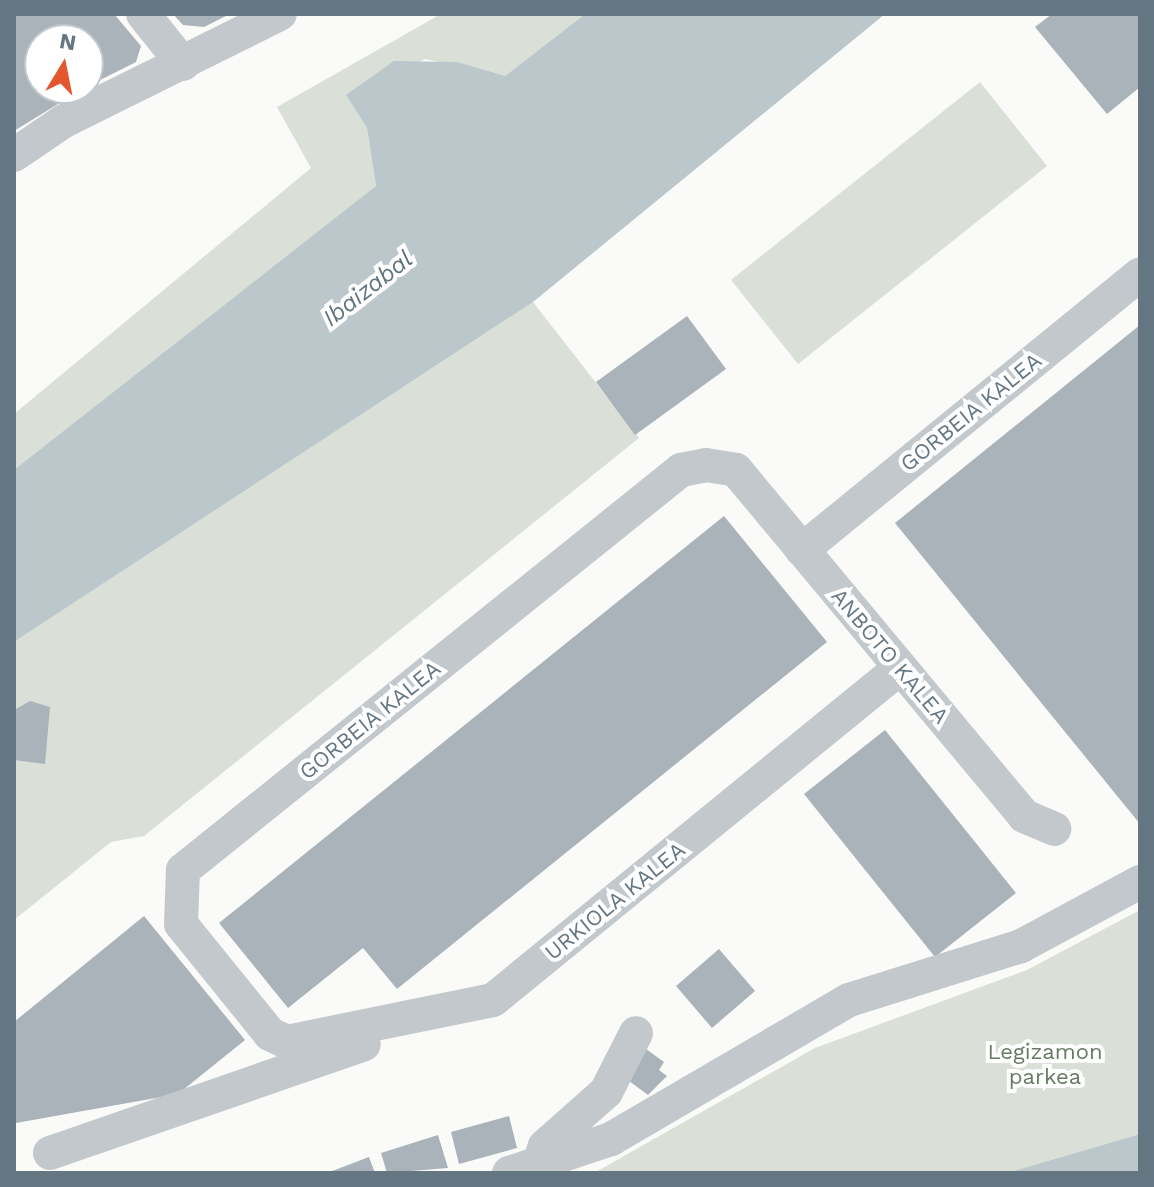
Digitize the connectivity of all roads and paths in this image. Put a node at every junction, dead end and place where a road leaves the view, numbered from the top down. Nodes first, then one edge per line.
1 (143, 14) edge
2 (280, 14) edge
3 (183, 64) junction
4 (14, 155) edge
5 (1140, 274) edge
6 (736, 470) joint
7 (802, 550) junction
8 (900, 668) junction
9 (1054, 829) dead end
10 (1140, 882) edge
11 (493, 1000) junction
12 (636, 1033) dead end
13 (287, 1042) joint
14 (50, 1153) dead end
15 (523, 1170) edge

1 - 3 street
2 - 3 street
3 - 4 street
5 - 7 street, GORBEIA KALEA
6 - 7 street, ANBOTO KALEA
6 - 13 street, GORBEIA KALEA
7 - 8 street, ANBOTO KALEA
8 - 9 street, ANBOTO KALEA
8 - 11 street, URKIOLA KALEA
10 - 15 street
11 - 13 street, URKIOLA KALEA
11 - 14 street
12 - 15 street

